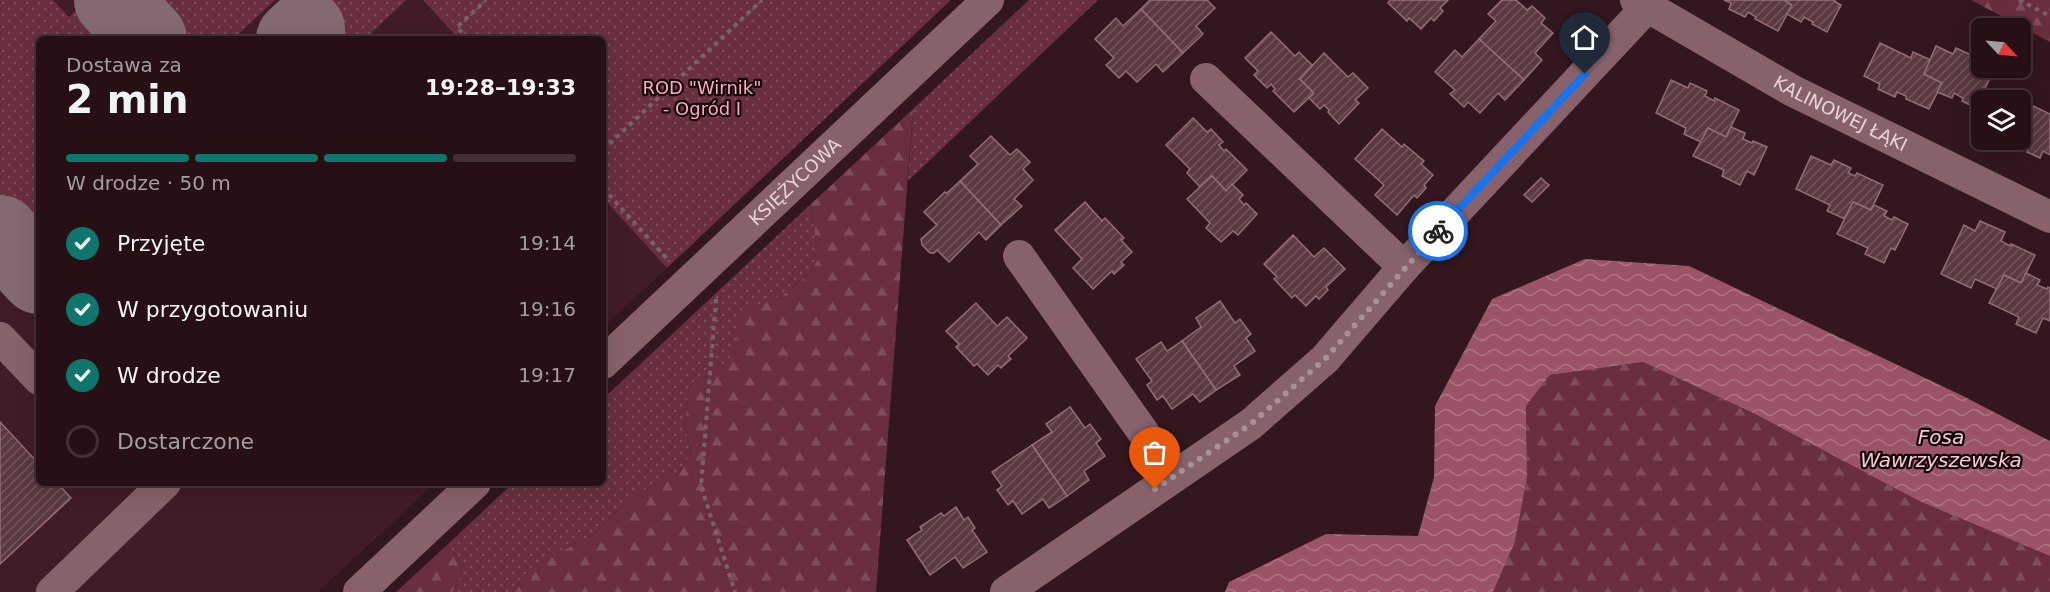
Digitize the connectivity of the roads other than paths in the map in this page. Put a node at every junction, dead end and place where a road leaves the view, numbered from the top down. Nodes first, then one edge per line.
1 (988, 0) edge
2 (1642, 3) edge
3 (1206, 79) dead end
4 (2050, 217) edge
5 (1019, 256) dead end
6 (1404, 267) junction
7 (0, 338) edge
8 (606, 360) edge
9 (36, 376) edge
10 (1174, 476) junction
11 (472, 486) edge
12 (151, 488) edge
13 (52, 592) edge
14 (359, 592) edge
15 (1006, 592) edge

1 - 8 street, KSIĘŻYCOWA
2 - 4 street, KALINOWEJ ŁĄKI
2 - 6 street
3 - 6 street
5 - 10 street
6 - 10 street
7 - 9 street
10 - 15 street
11 - 14 street
12 - 13 street

